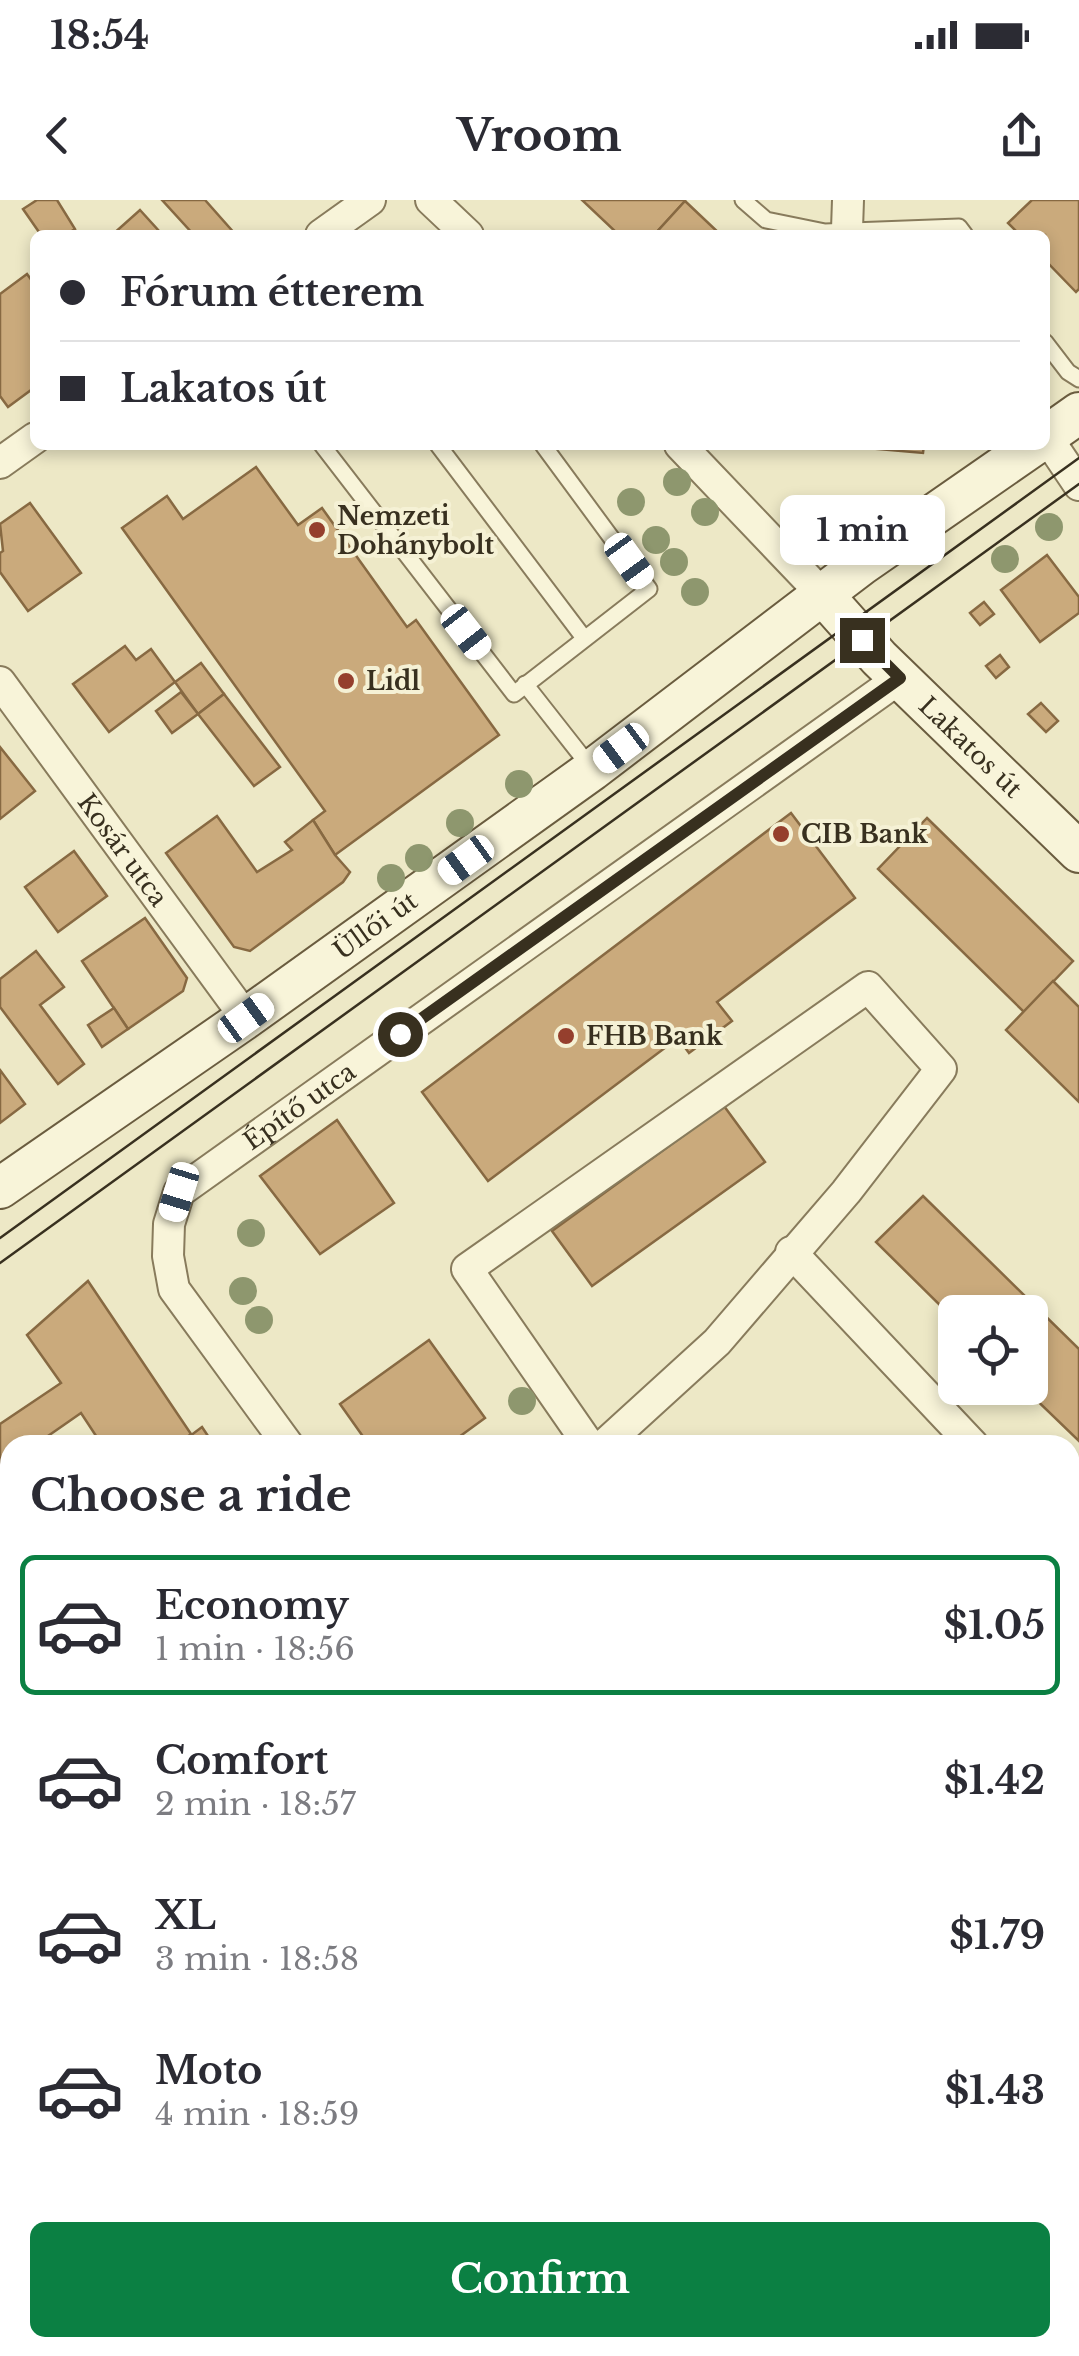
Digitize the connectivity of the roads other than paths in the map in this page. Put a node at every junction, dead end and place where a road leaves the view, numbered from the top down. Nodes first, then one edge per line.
1 (370, 200) edge
2 (431, 200) edge
3 (743, 200) edge
4 (848, 214) edge
5 (328, 230) edge
6 (463, 230) edge
7 (814, 230) edge
8 (827, 230) edge
9 (961, 230) edge
10 (1050, 349) edge
11 (1079, 379) edge
12 (1079, 414) edge
13 (1050, 434) edge
14 (30, 442) edge
15 (326, 450) edge
16 (442, 450) edge
17 (547, 450) edge
18 (685, 450) edge
19 (1028, 450) edge
20 (1050, 450) edge
21 (0, 463) edge
22 (1079, 485) edge
23 (824, 595) junction
24 (584, 638) junction
25 (900, 678) junction
26 (0, 682) edge
27 (525, 684) junction
28 (592, 770) junction
29 (1079, 852) edge
30 (246, 1018) junction
31 (0, 1188) edge
32 (791, 1252) junction
33 (281, 1435) edge
34 (581, 1435) edge
35 (615, 1435) edge
36 (964, 1435) edge

1 - 5 street
2 - 6 street
3 - 7 lane
4 - 8 lane
4 - 9 lane
10 - 11 lane
12 - 13 main road, Üllői út
14 - 21 street
15 - 27 lane
16 - 24 lane
17 - 24 lane
18 - 23 street
19 - 23 main road, Üllői út
20 - 22 street
23 - 25 main road, Lakatos út
23 - 28 main road, Üllői út
24 - 27 lane
25 - 29 main road, Lakatos út
25 - 33 street, Építő utca
26 - 30 street, Kosár utca
27 - 28 lane
28 - 30 main road, Üllői út
30 - 31 main road, Üllői út
32 - 34 street
32 - 35 street
32 - 36 street

